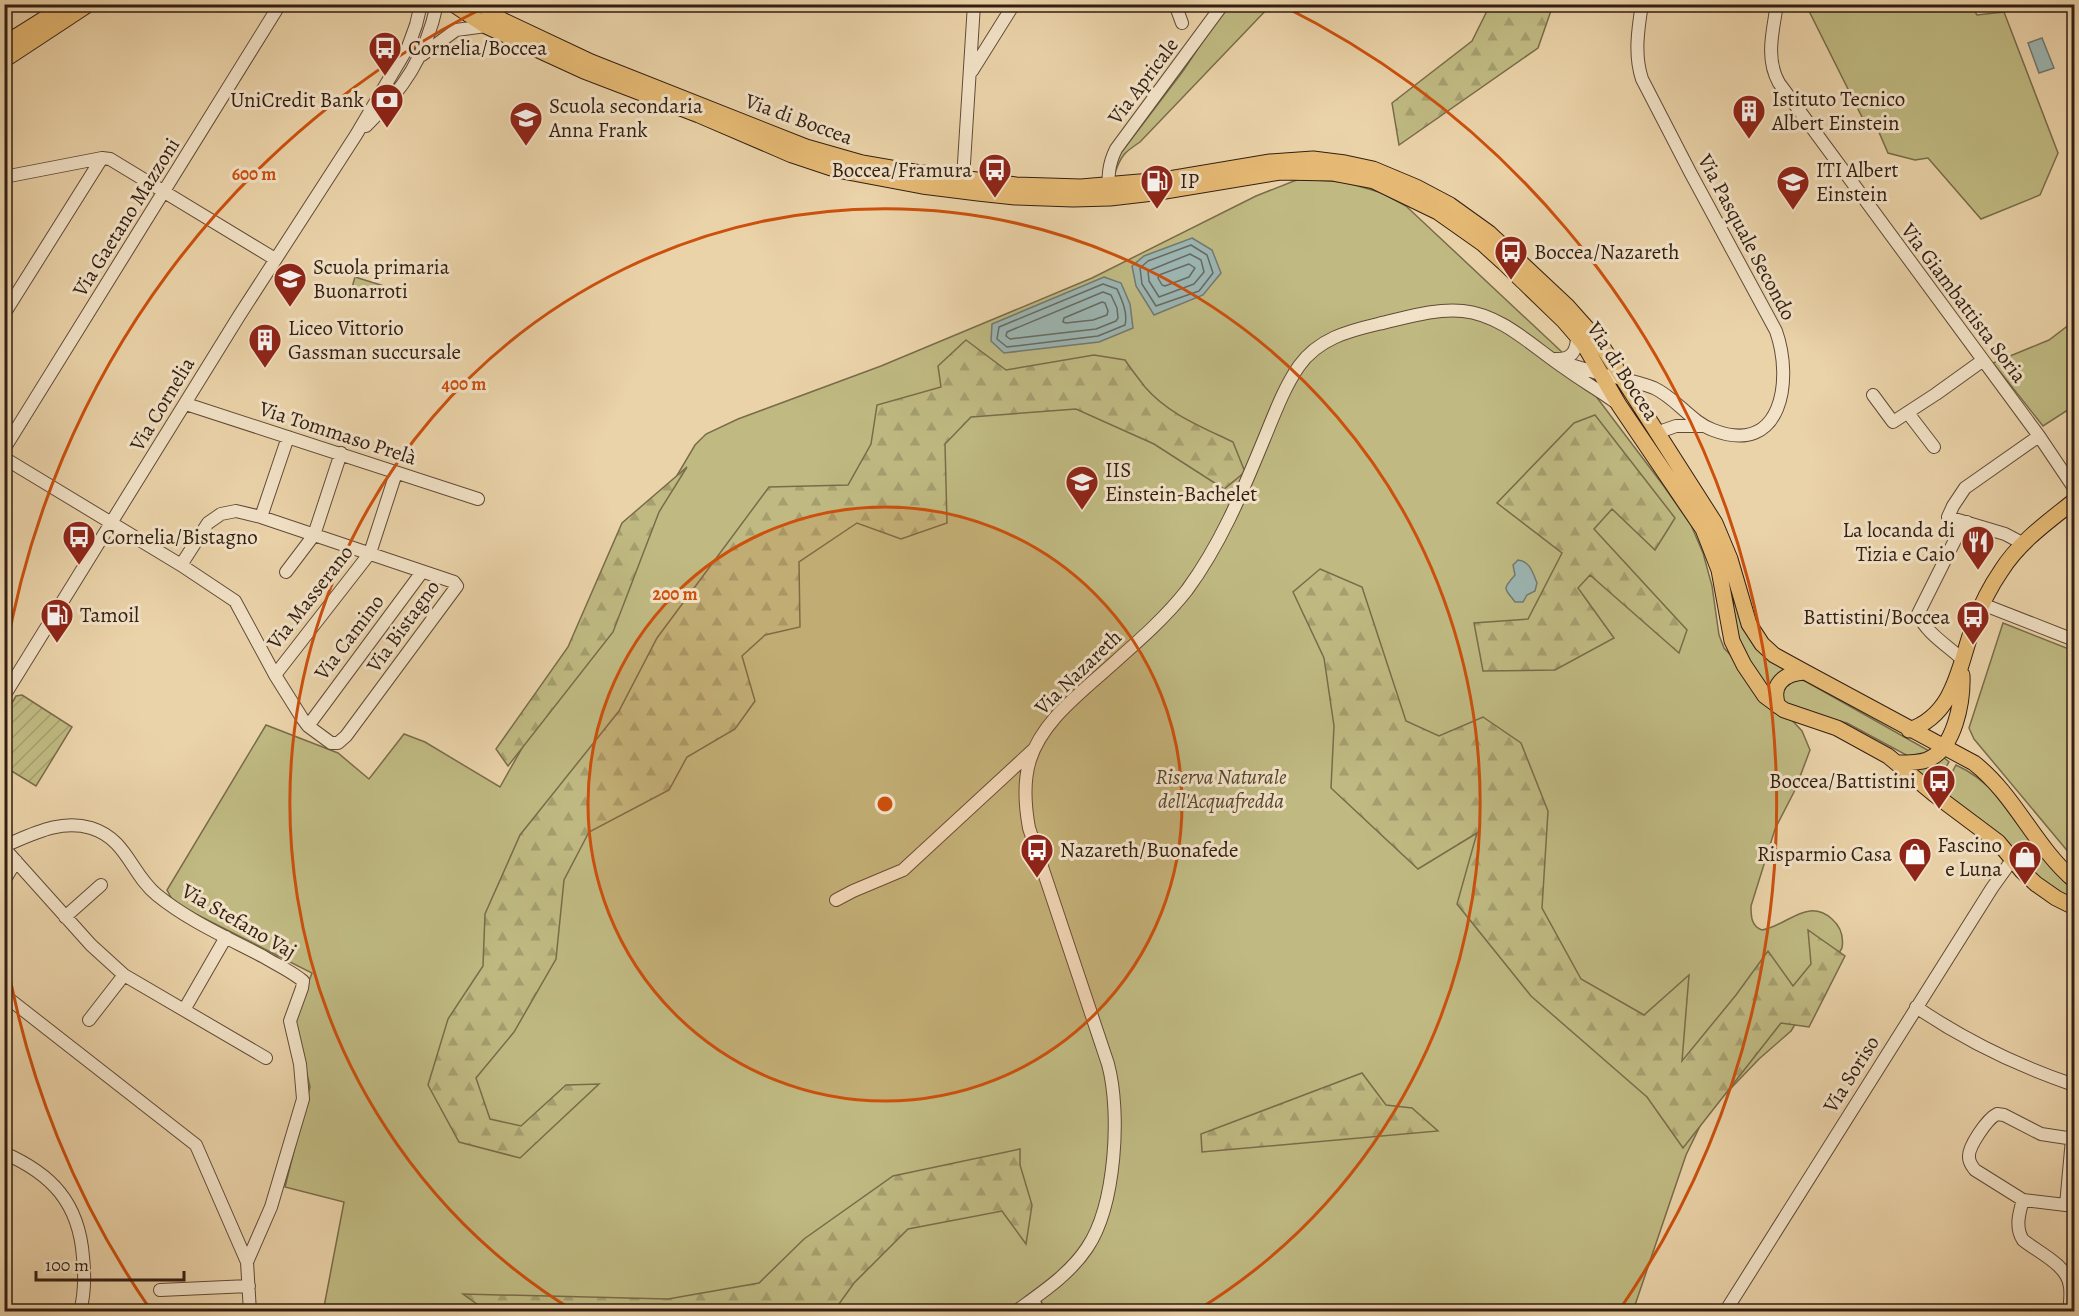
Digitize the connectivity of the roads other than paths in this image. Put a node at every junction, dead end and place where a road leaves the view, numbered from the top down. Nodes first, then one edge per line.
1 (68, 4) edge
2 (89, 4) edge
3 (280, 4) edge
4 (414, 4) edge
5 (421, 4) edge
6 (437, 4) edge
7 (453, 4) edge
8 (481, 4) edge
9 (487, 4) edge
10 (975, 4) edge
11 (1014, 4) edge
12 (1175, 4) edge
13 (1223, 4) edge
14 (1642, 4) edge
15 (1777, 4) edge
16 (417, 19) junction
17 (492, 21) junction
18 (1182, 22) dead end
19 (4, 44) edge
20 (421, 55) junction
21 (4, 60) edge
22 (971, 72) junction
23 (356, 135) junction
24 (102, 158) junction
25 (4, 177) edge
26 (963, 179) junction
27 (1109, 192) junction
28 (164, 193) junction
29 (275, 260) junction
30 (4, 314) edge
31 (1577, 336) junction
32 (1551, 358) junction
33 (1982, 361) junction
34 (1599, 373) junction
35 (1623, 379) junction
36 (1936, 394) junction
37 (1873, 395) dead end
38 (186, 404) junction
39 (1619, 405) junction
40 (1911, 417) junction
41 (1703, 426) junction
42 (1896, 427) dead end
43 (1656, 433) junction
44 (2039, 436) junction
45 (288, 437) junction
46 (1934, 447) dead end
47 (4, 449) edge
48 (341, 453) junction
49 (4, 458) edge
50 (396, 473) junction
51 (2074, 488) edge
52 (478, 498) dead end
53 (2074, 501) edge
54 (261, 518) junction
55 (1967, 522) junction
56 (112, 523) junction
57 (314, 535) junction
58 (2024, 544) junction
59 (370, 553) junction
60 (181, 565) junction
61 (286, 572) dead end
62 (422, 572) junction
63 (1982, 604) junction
64 (2074, 640) edge
65 (1963, 662) junction
66 (1804, 672) junction
67 (275, 675) junction
68 (4, 696) edge
69 (1779, 706) junction
70 (308, 726) junction
71 (1909, 730) junction
72 (1943, 747) junction
73 (1035, 748) junction
74 (1898, 763) junction
75 (4, 847) edge
76 (2012, 860) junction
77 (16, 861) junction
78 (2074, 880) edge
79 (4, 881) edge
80 (101, 885) dead end
81 (836, 900) dead end
82 (2074, 907) edge
83 (65, 917) junction
84 (226, 937) junction
85 (123, 975) junction
86 (4, 995) edge
87 (1917, 1007) junction
88 (184, 1010) junction
89 (89, 1020) dead end
90 (266, 1058) dead end
91 (2074, 1085) edge
92 (2073, 1139) edge
93 (4, 1153) edge
94 (2023, 1200) junction
95 (2070, 1205) edge
96 (248, 1262) junction
97 (249, 1286) junction
98 (160, 1290) dead end
99 (1033, 1299) junction
100 (80, 1311) edge
101 (250, 1311) edge
102 (1015, 1311) edge
103 (1038, 1311) edge
104 (1725, 1311) edge
105 (2069, 1311) edge

1 - 19 main road
2 - 21 main road
3 - 28 street, Via Gaetano Mazzoni
4 - 16 street
5 - 16 street, Via Cornelia
6 - 20 street, Via Cornelia
7 - 17 main road, Via di Boccea
8 - 17 main road, Via di Boccea
9 - 17 main road
10 - 22 street
11 - 22 street
12 - 18 street, Via Apricale
13 - 27 street, Via Apricale
14 - 41 street, Via Pasquale Secondo
15 - 33 street, Via Giambattista Soria
16 - 23 street, Via Cornelia
17 - 20 street
17 - 26 main road, Via di Boccea
17 - 27 main road, Via di Boccea
20 - 23 street, Via Cornelia
22 - 26 street
23 - 29 street, Via Cornelia
24 - 25 street
24 - 28 street
24 - 30 street
26 - 27 main road, Via di Boccea
27 - 31 main road, Via di Boccea
27 - 35 main road, Via di Boccea
28 - 29 street
28 - 47 street, Via Gaetano Mazzoni
29 - 38 street, Via Cornelia
31 - 32 street
31 - 34 main road, Via di Boccea
32 - 34 street, Via Nazareth
32 - 39 street, Via Nazareth
32 - 73 street, Via Nazareth
33 - 36 street
33 - 44 street, Via Giambattista Soria
34 - 35 street, Via Nazareth
34 - 39 main road, Via di Boccea
35 - 41 street, Via Pasquale Secondo
35 - 43 main road, Via di Boccea
36 - 37 street
36 - 40 street
38 - 45 street, Via Tommaso Prelà
38 - 56 street, Via Cornelia
39 - 69 main road, Via di Boccea
40 - 42 street
40 - 46 street
41 - 43 street, Via Pasquale Secondo
43 - 66 main road, Via di Boccea
44 - 51 street, Via Giambattista Soria
44 - 55 street
45 - 48 street, Via Tommaso Prelà
45 - 54 street
48 - 50 street, Via Tommaso Prelà
48 - 57 street
49 - 56 street, Via Bistagno
50 - 52 street, Via Tommaso Prelà
50 - 59 street, Via Masserano
53 - 58 main road
54 - 57 street, Via Bistagno
54 - 60 street, Via Bistagno
55 - 58 street
55 - 65 street
56 - 60 street, Via Bistagno
56 - 68 street, Via Cornelia
57 - 59 street, Via Bistagno
57 - 61 street
58 - 63 main road
59 - 62 street, Via Bistagno
59 - 67 street, Via Masserano
60 - 67 street, Via Bistagno
62 - 70 street, Via Camino
62 - 70 street, Via Bistagno
63 - 64 street
63 - 65 main road
65 - 71 main road
65 - 72 main road
66 - 69 main road
66 - 71 main road, Via di Boccea
67 - 70 street, Via Bistagno
69 - 74 main road, Via di Boccea
71 - 72 main road, Via di Boccea
72 - 74 main road
72 - 78 main road, Via di Boccea
73 - 81 street
73 - 99 street, Via Nazareth
74 - 76 main road, Via di Boccea
75 - 77 street
75 - 84 street, Via Stefano Vaj
76 - 82 main road, Via di Boccea
76 - 87 street, Via Soriso
77 - 79 street
77 - 83 street
80 - 83 street
83 - 85 street
84 - 88 street
84 - 96 street, Via Stefano Vaj
85 - 88 street
85 - 89 street
86 - 96 street
87 - 91 street
87 - 104 street, Via Soriso
88 - 90 street
92 - 94 street
92 - 95 street
93 - 100 street
94 - 95 street
94 - 105 street
96 - 97 street
97 - 98 street
97 - 101 street
99 - 102 street, Via Nazareth
99 - 103 street

